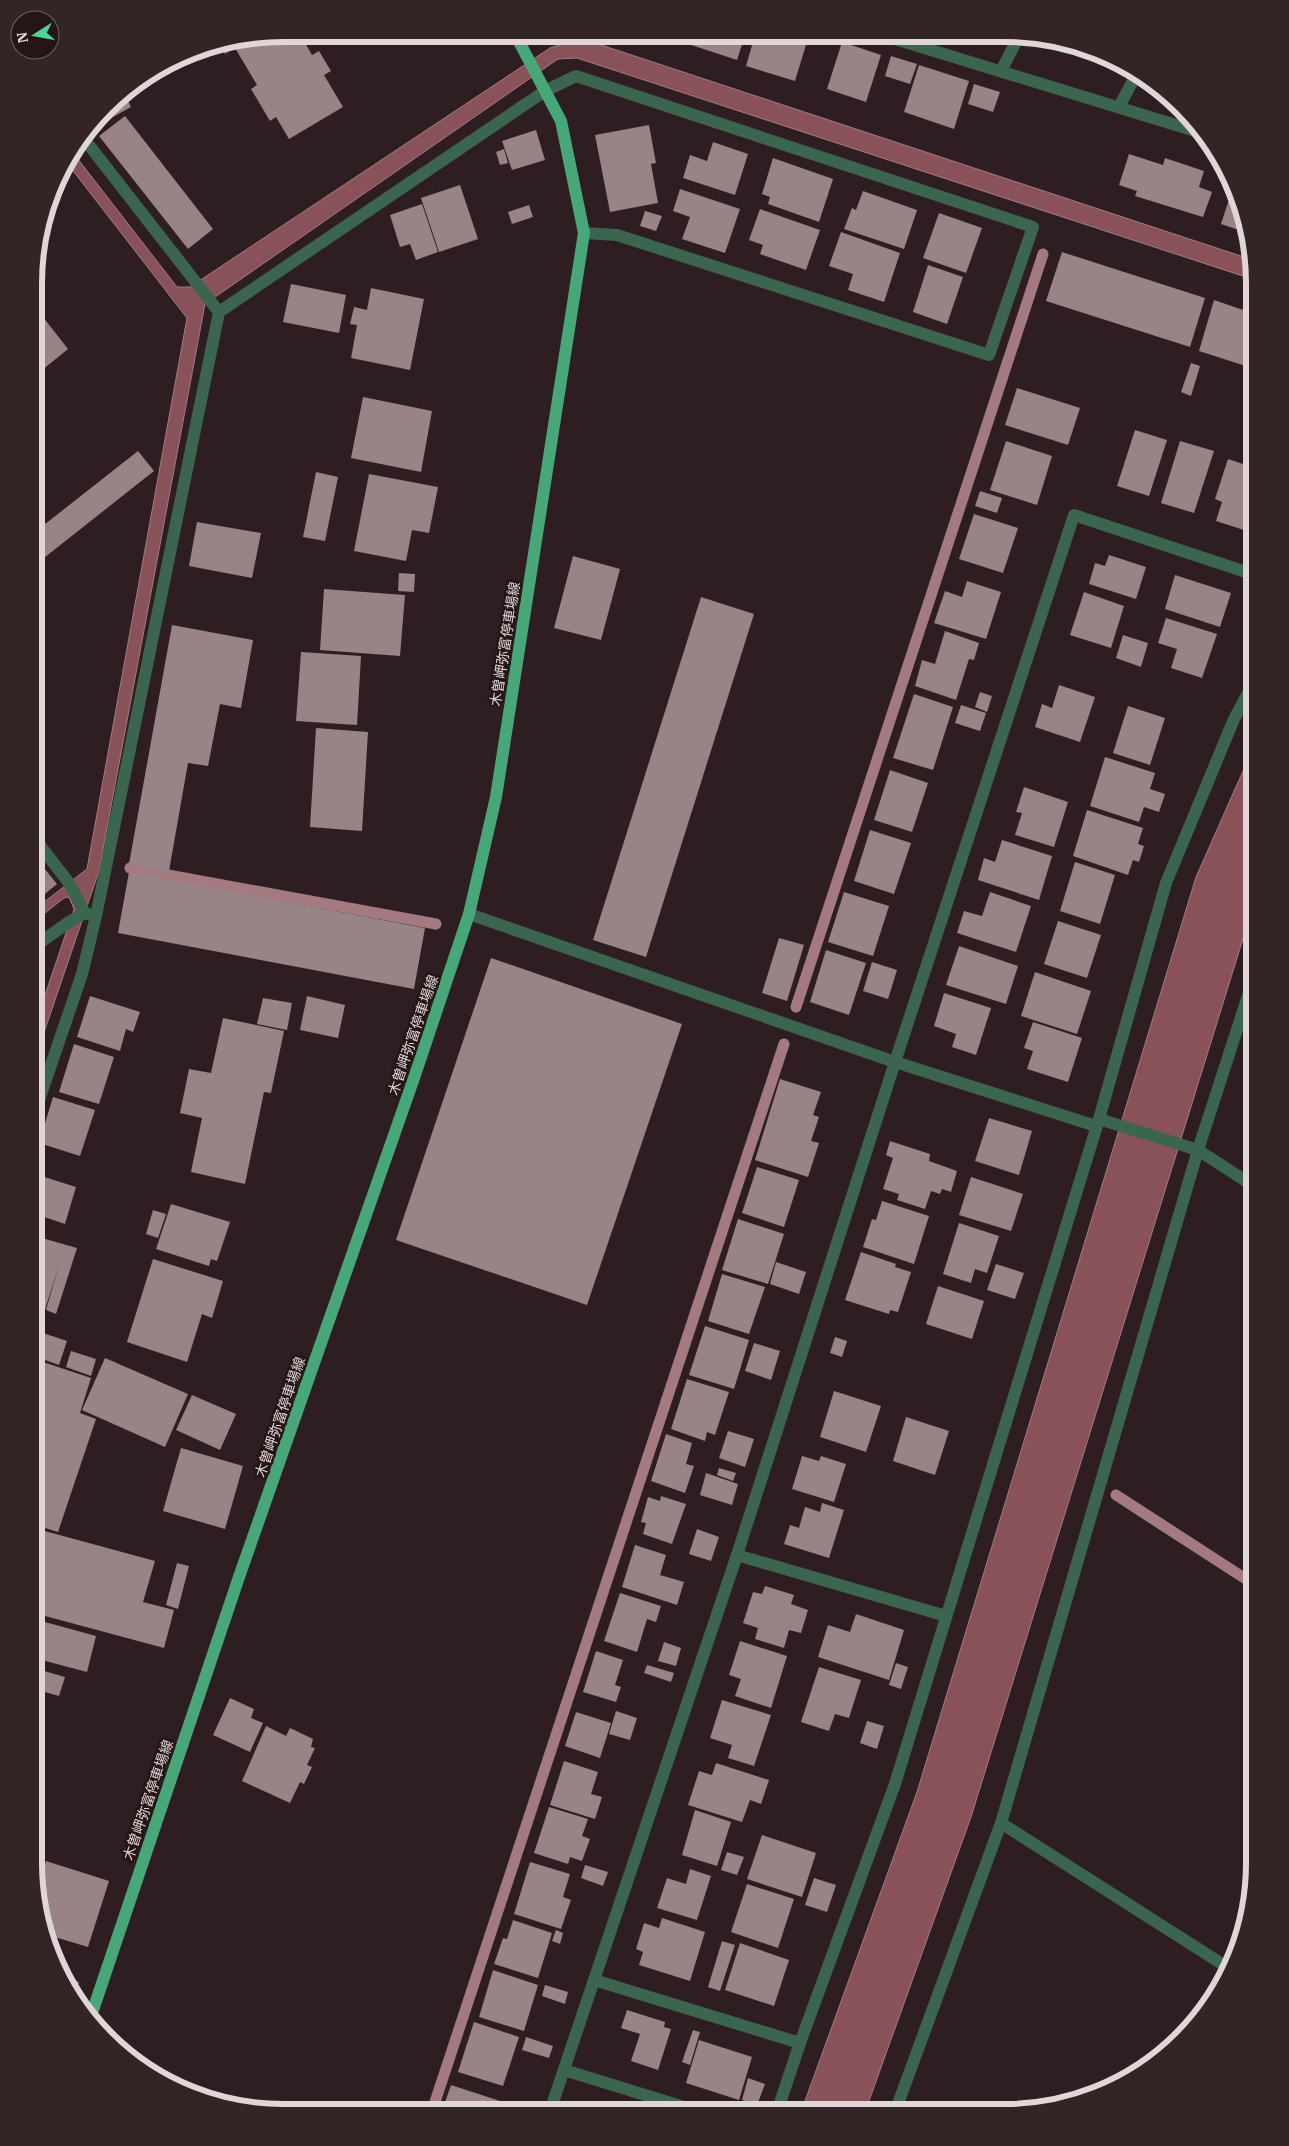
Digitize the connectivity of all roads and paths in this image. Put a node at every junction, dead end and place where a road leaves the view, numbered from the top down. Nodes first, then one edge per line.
1 (518, 42) edge
2 (902, 42) edge
3 (1016, 43) edge
4 (1001, 71) junction
5 (1133, 80) edge
6 (542, 85) junction
7 (1119, 107) junction
8 (1191, 130) edge
9 (88, 143) edge
10 (584, 233) junction
11 (216, 308) junction
12 (1246, 572) edge
13 (1246, 697) edge
14 (42, 848) edge
15 (469, 914) junction
16 (90, 915) junction
17 (42, 941) edge
18 (1246, 999) edge
19 (895, 1062) junction
20 (42, 1091) edge
21 (1098, 1123) junction
22 (1193, 1149) junction
23 (1246, 1182) edge
24 (737, 1555) junction
25 (946, 1616) junction
26 (1001, 1823) junction
27 (1224, 1965) edge
28 (594, 1980) junction
29 (93, 2010) edge
30 (800, 2043) junction
31 (564, 2070) junction
32 (552, 2104) edge
33 (674, 2104) edge
34 (781, 2104) edge
35 (898, 2104) edge

1 - 6 main road, 木曽岬弥富停車場線
2 - 4 street
3 - 4 street
4 - 7 street
5 - 7 street
6 - 10 main road, 木曽岬弥富停車場線
6 - 10 street
6 - 11 street
7 - 8 street
9 - 11 street
10 - 15 main road, 木曽岬弥富停車場線
11 - 16 street
12 - 19 street
13 - 21 street
14 - 16 street
15 - 19 street
15 - 29 main road, 木曽岬弥富停車場線
16 - 17 street
16 - 20 street
18 - 22 street
19 - 21 street
19 - 24 street
21 - 22 street
21 - 25 street
22 - 23 street
22 - 26 street
24 - 25 street
24 - 28 street
25 - 30 street
26 - 27 street
26 - 35 street
28 - 30 street
28 - 31 street
30 - 34 street
31 - 32 street
31 - 33 street

